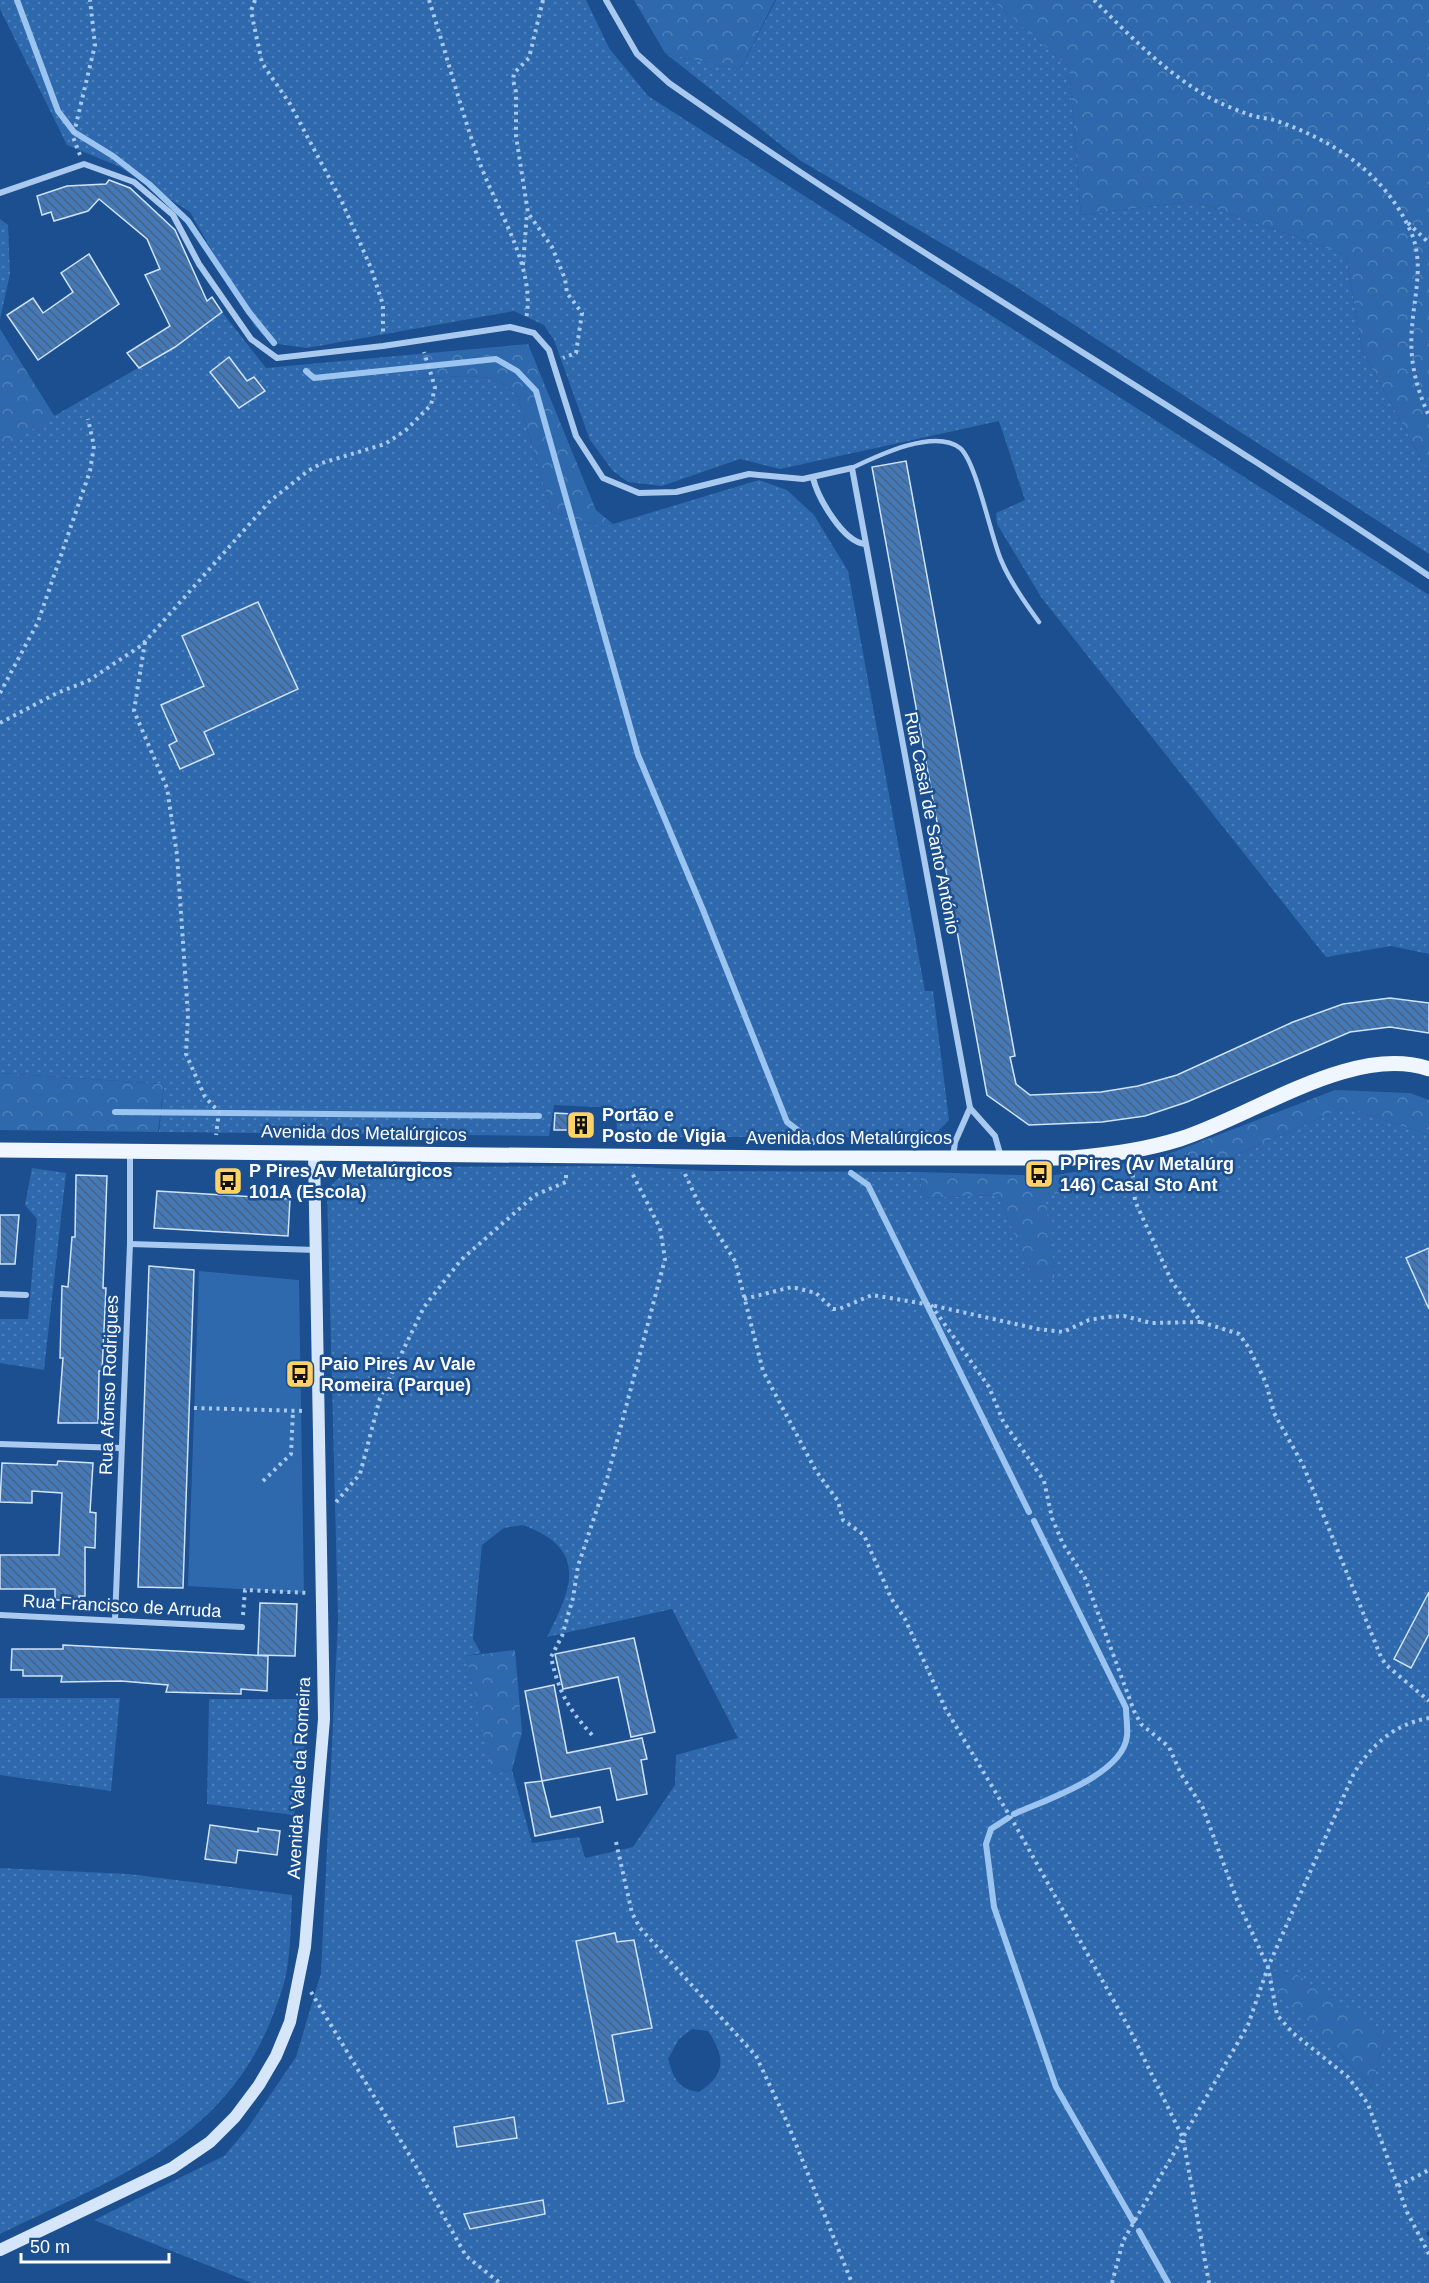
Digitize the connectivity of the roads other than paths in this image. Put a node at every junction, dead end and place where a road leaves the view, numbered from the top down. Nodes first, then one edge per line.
1 (606, 0) edge
2 (0, 193) edge
3 (852, 468) junction
4 (813, 478) junction
5 (865, 544) junction
6 (1429, 576) edge
7 (1039, 622) dead end
8 (1429, 1069) edge
9 (970, 1108) junction
10 (0, 1150) edge
11 (130, 1151) junction
12 (314, 1152) junction
13 (953, 1158) junction
14 (1001, 1158) junction
15 (130, 1244) junction
16 (316, 1250) junction
17 (0, 1294) edge
18 (26, 1295) dead end
19 (0, 1444) edge
20 (121, 1448) junction
21 (0, 1615) edge
22 (115, 1620) junction
23 (242, 1627) road end
24 (0, 2250) edge

1 - 6 street
2 - 4 street
3 - 4 street
3 - 5 street, Rua Casal de Santo António
3 - 7 lane
4 - 5 street
5 - 9 street, Rua Casal de Santo António
8 - 14 main road, Avenida dos Metalúrgicos
9 - 13 street
9 - 14 street
10 - 11 main road, Avenida dos Metalúrgicos
11 - 12 main road, Avenida dos Metalúrgicos
11 - 15 street, Rua Afonso Rodrigues
12 - 13 main road, Avenida dos Metalúrgicos
12 - 16 street, Avenida Vale da Romeira
13 - 14 main road, Avenida dos Metalúrgicos
15 - 16 street
15 - 20 street, Rua Afonso Rodrigues
16 - 24 street, Avenida Vale da Romeira
17 - 18 street
19 - 20 street
20 - 22 street, Rua Afonso Rodrigues
21 - 22 street, Rua Francisco de Arruda
22 - 23 street, Rua Francisco de Arruda

